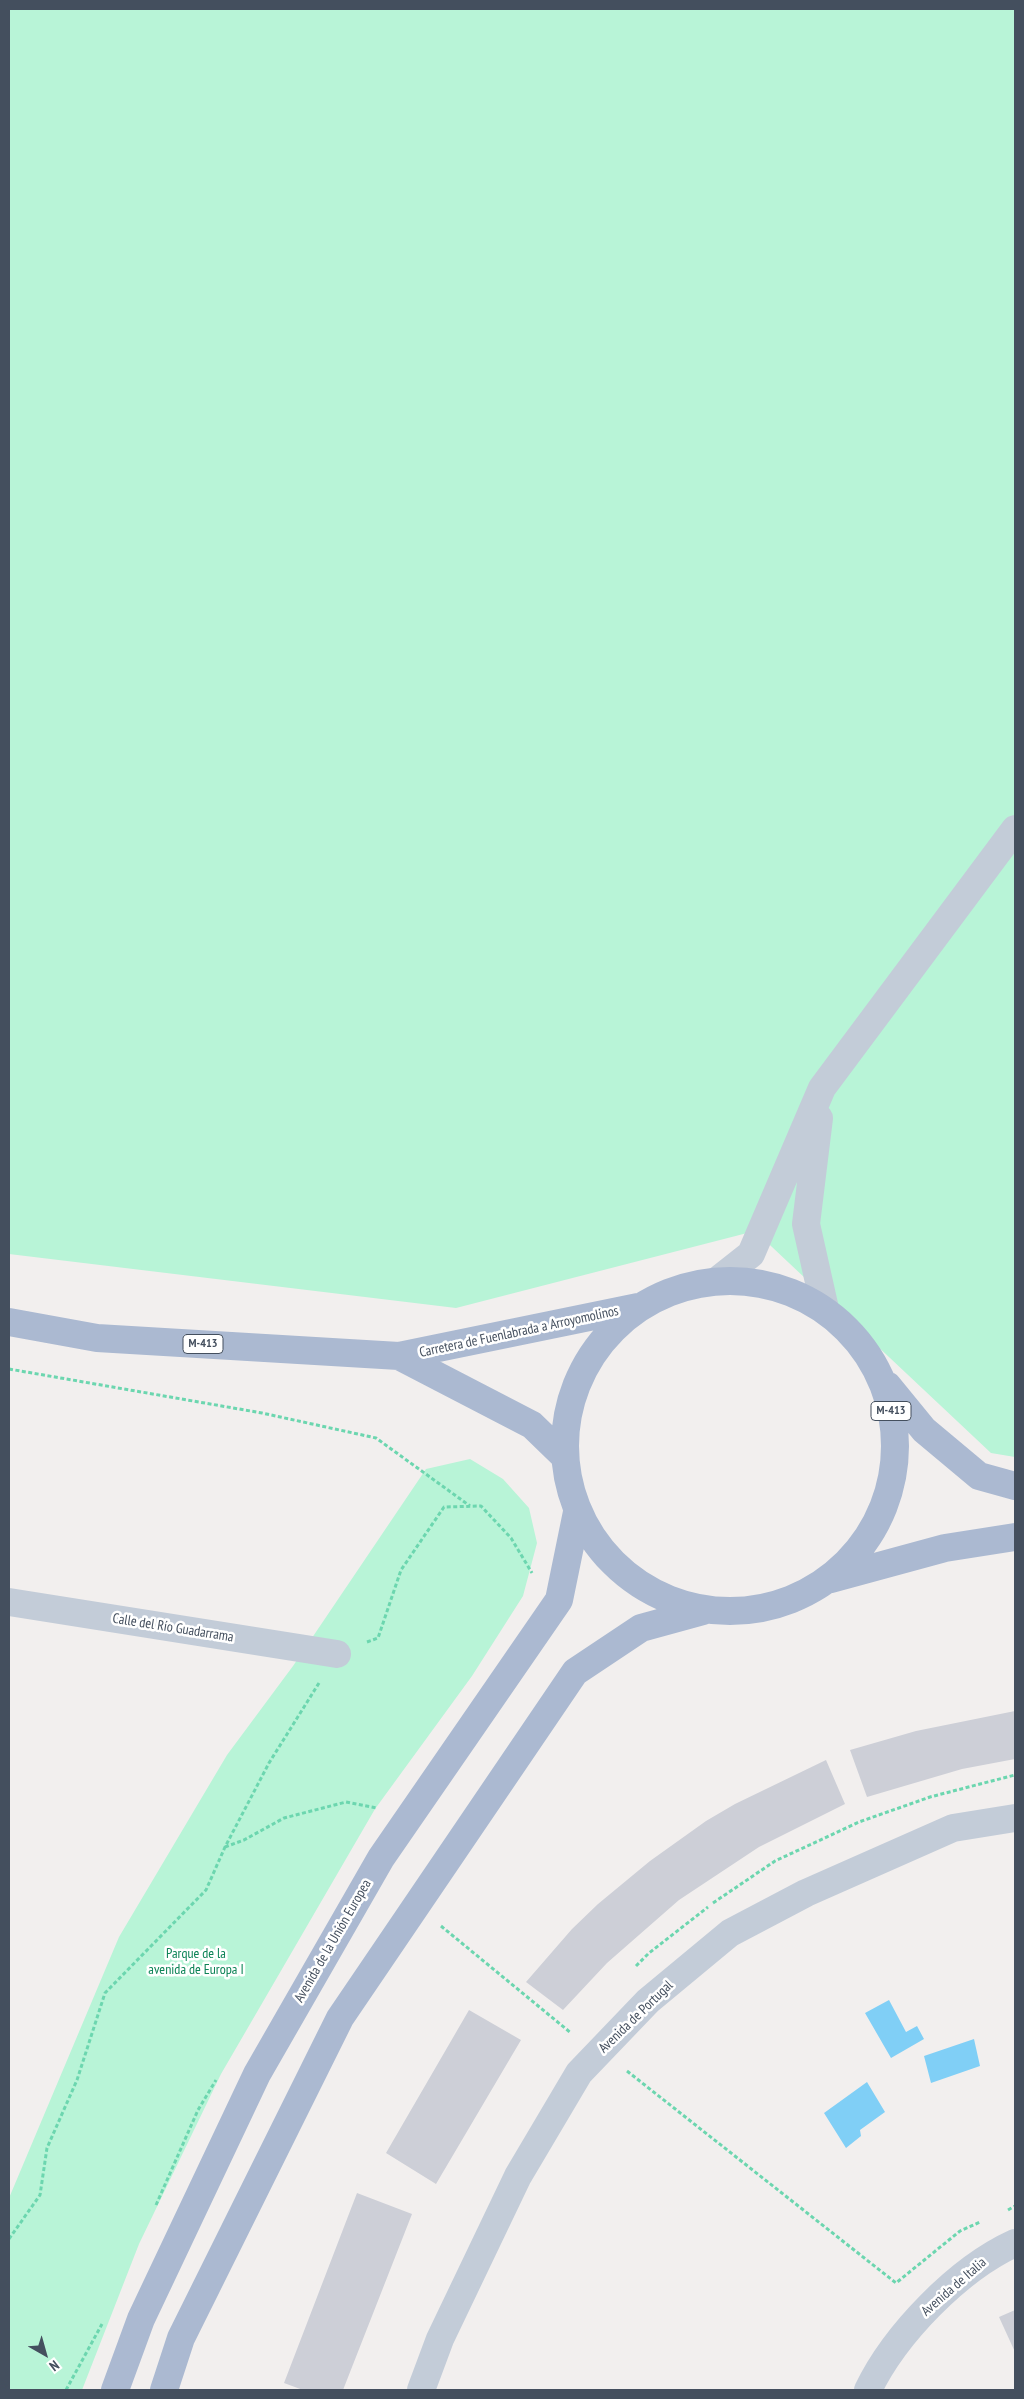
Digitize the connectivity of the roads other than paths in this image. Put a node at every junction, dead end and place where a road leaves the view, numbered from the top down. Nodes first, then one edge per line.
1 (1015, 829) edge
2 (822, 1088) junction
3 (718, 1280) junction
4 (638, 1307) junction
5 (825, 1309) junction
6 (9, 1322) edge
7 (399, 1356) junction
8 (884, 1382) junction
9 (564, 1456) junction
10 (1015, 1486) edge
11 (577, 1512) junction
12 (1015, 1537) edge
13 (830, 1579) junction
14 (9, 1602) edge
15 (703, 1611) junction
16 (337, 1654) road end
17 (1015, 1818) edge
18 (1015, 2243) edge
19 (116, 2390) edge
20 (164, 2390) edge
21 (421, 2390) edge
22 (868, 2390) edge

1 - 2 street
2 - 3 street
2 - 5 street
3 - 4 main road, M-413
3 - 5 main road, M-413
4 - 7 main road, Carretera de Fuenlabrada a Arroyomolinos / M-413
4 - 9 main road, M-413
5 - 8 main road, M-413
6 - 7 main road, Carretera de Fuenlabrada a Arroyomolinos / M-413
7 - 9 main road, Carretera de Fuenlabrada a Arroyomolinos / M-413
8 - 10 main road, M-413
8 - 13 main road, M-413
9 - 11 main road, M-413
11 - 15 main road, M-413
11 - 19 main road, Avenida de la Unión Europea
12 - 13 main road, M-413
13 - 15 main road, M-413
14 - 16 street, Calle del Río Guadarrama
15 - 20 main road
17 - 21 street, Avenida de Portugal
18 - 22 street, Avenida de Italia

